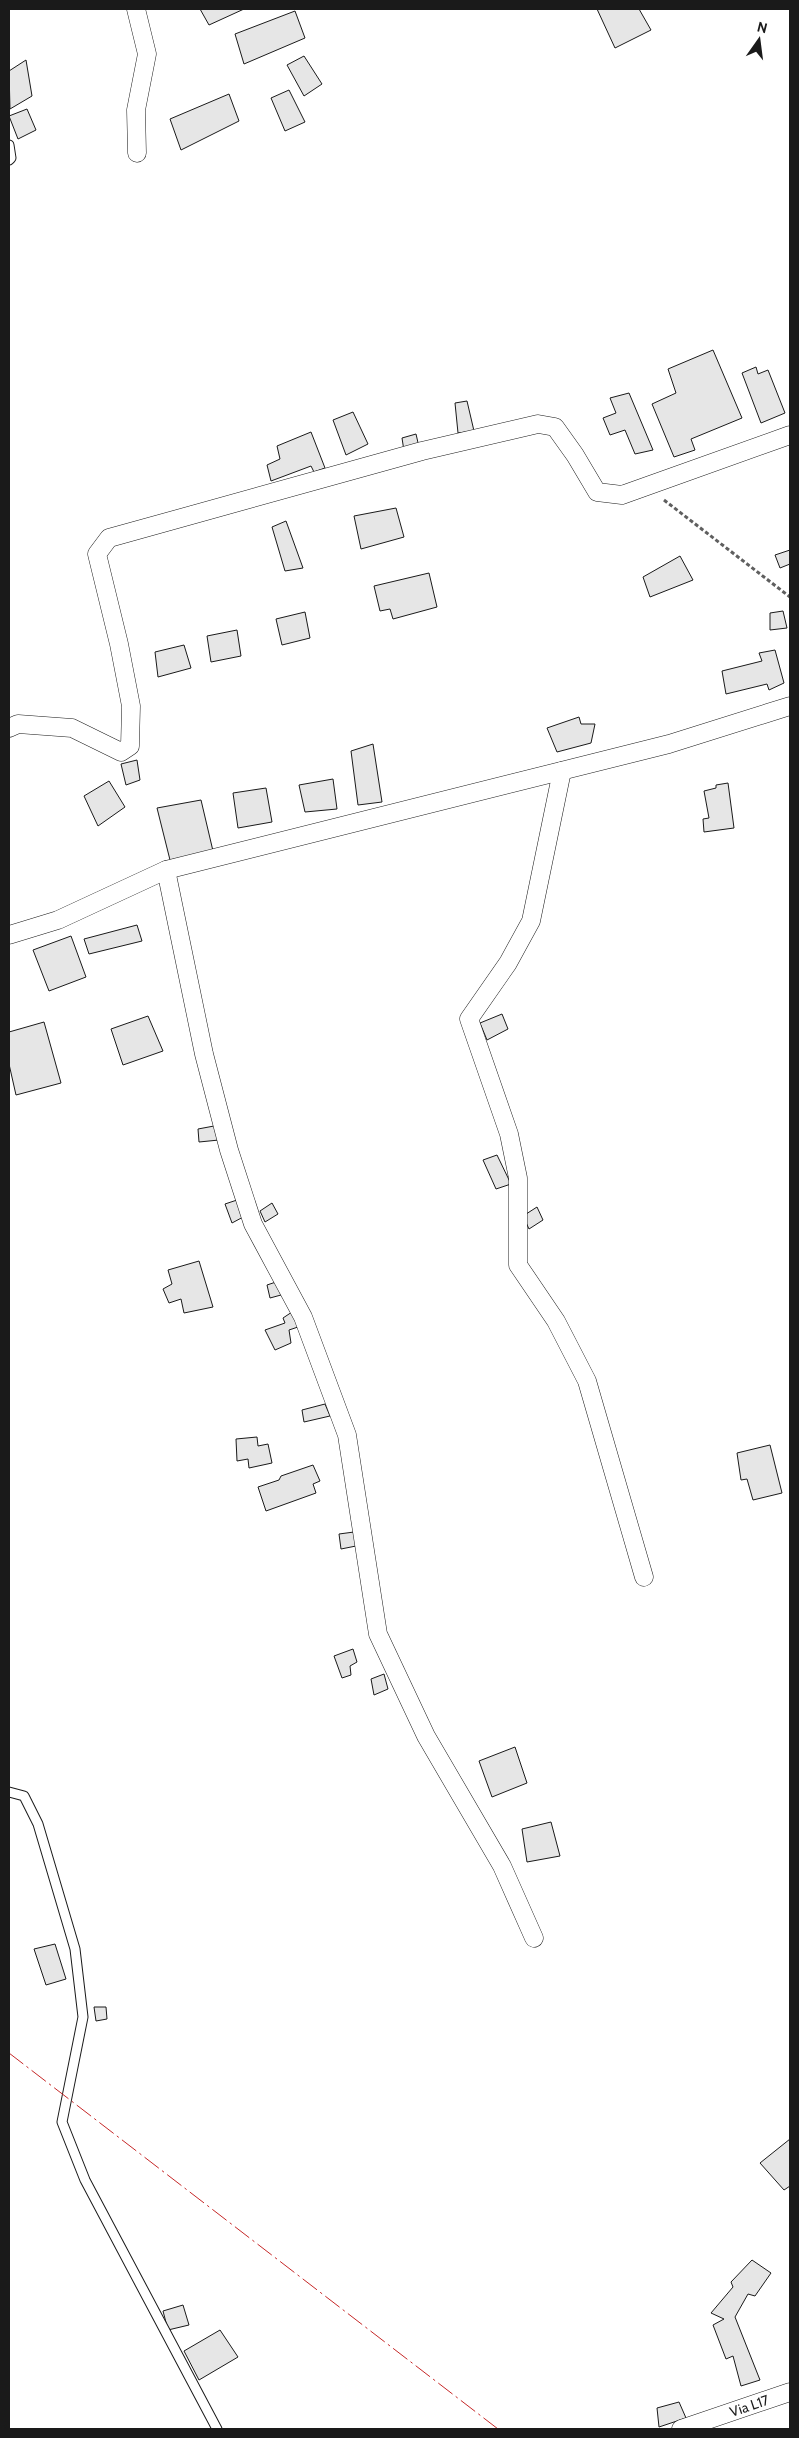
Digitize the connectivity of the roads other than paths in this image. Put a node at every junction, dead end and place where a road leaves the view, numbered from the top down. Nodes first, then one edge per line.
1 (136, 9) edge
2 (9, 145) edge
3 (137, 153) dead end
4 (9, 160) edge
5 (790, 435) edge
6 (790, 706) edge
7 (9, 728) edge
8 (562, 771) junction
9 (166, 870) junction
10 (9, 935) edge
11 (644, 1577) dead end
12 (9, 1792) edge
13 (534, 1938) dead end
14 (790, 2392) edge
15 (217, 2429) edge
16 (681, 2429) edge

1 - 3 street
2 - 4 lane
5 - 7 street
6 - 8 street
8 - 9 street
8 - 11 street
9 - 10 street
9 - 13 street
12 - 15 lane
14 - 16 street, Via L17

